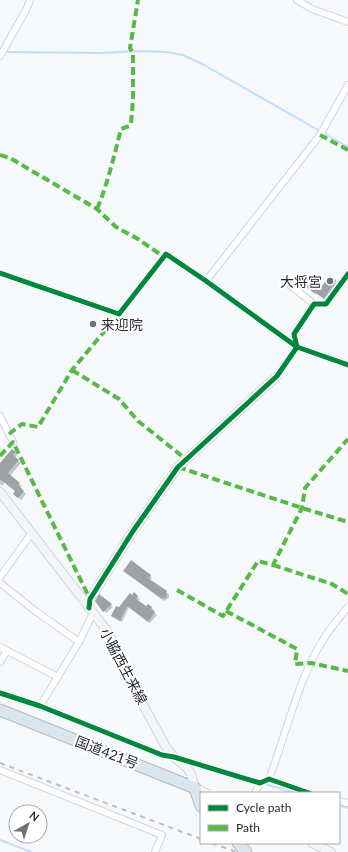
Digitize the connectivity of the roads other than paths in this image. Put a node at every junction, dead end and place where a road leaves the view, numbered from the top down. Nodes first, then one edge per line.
1 (30, 0) edge
2 (297, 0) edge
3 (348, 22) edge
4 (2, 47) edge
5 (0, 56) edge
6 (348, 85) edge
7 (0, 273) edge
8 (348, 274) edge
9 (206, 281) junction
10 (291, 286) dead end
11 (314, 304) junction
12 (298, 347) junction
13 (348, 365) edge
14 (277, 376) joint
15 (0, 416) edge
16 (13, 442) dead end
17 (0, 492) edge
18 (31, 534) junction
19 (0, 577) edge
20 (0, 583) edge
21 (348, 607) edge
22 (91, 610) junction
23 (79, 642) junction
24 (0, 647) edge
25 (7, 651) junction
26 (0, 662) edge
27 (58, 677) junction
28 (0, 693) edge
29 (40, 706) junction
30 (0, 710) edge
31 (174, 756) junction
32 (0, 770) edge
33 (269, 779) junction
34 (260, 783) junction
35 (195, 788) junction
36 (204, 792) edge
37 (256, 792) edge
38 (306, 792) edge
39 (200, 803) edge
40 (239, 844) edge
41 (314, 844) edge
42 (155, 852) edge
43 (246, 852) edge
44 (330, 852) edge

1 - 4 street
2 - 3 street
4 - 5 street
6 - 9 street
7 - 9 street
8 - 11 street
9 - 12 street
10 - 11 street
11 - 12 street
12 - 13 street
12 - 14 street
14 - 22 main road
15 - 16 street
17 - 18 main road, 小脇西生来線
18 - 19 street
18 - 22 main road, 小脇西生来線
20 - 23 street
21 - 33 street
22 - 23 street
22 - 31 main road, 小脇西生来線
23 - 27 street
24 - 25 street
25 - 26 street
25 - 27 street
27 - 29 street
28 - 29 street
29 - 31 street
30 - 35 highway, 国道421号
31 - 34 street
31 - 35 main road, 小脇西生来線
32 - 42 street
33 - 34 street
33 - 38 street
34 - 37 street
35 - 36 main road
35 - 39 highway
40 - 43 highway
41 - 44 main road

